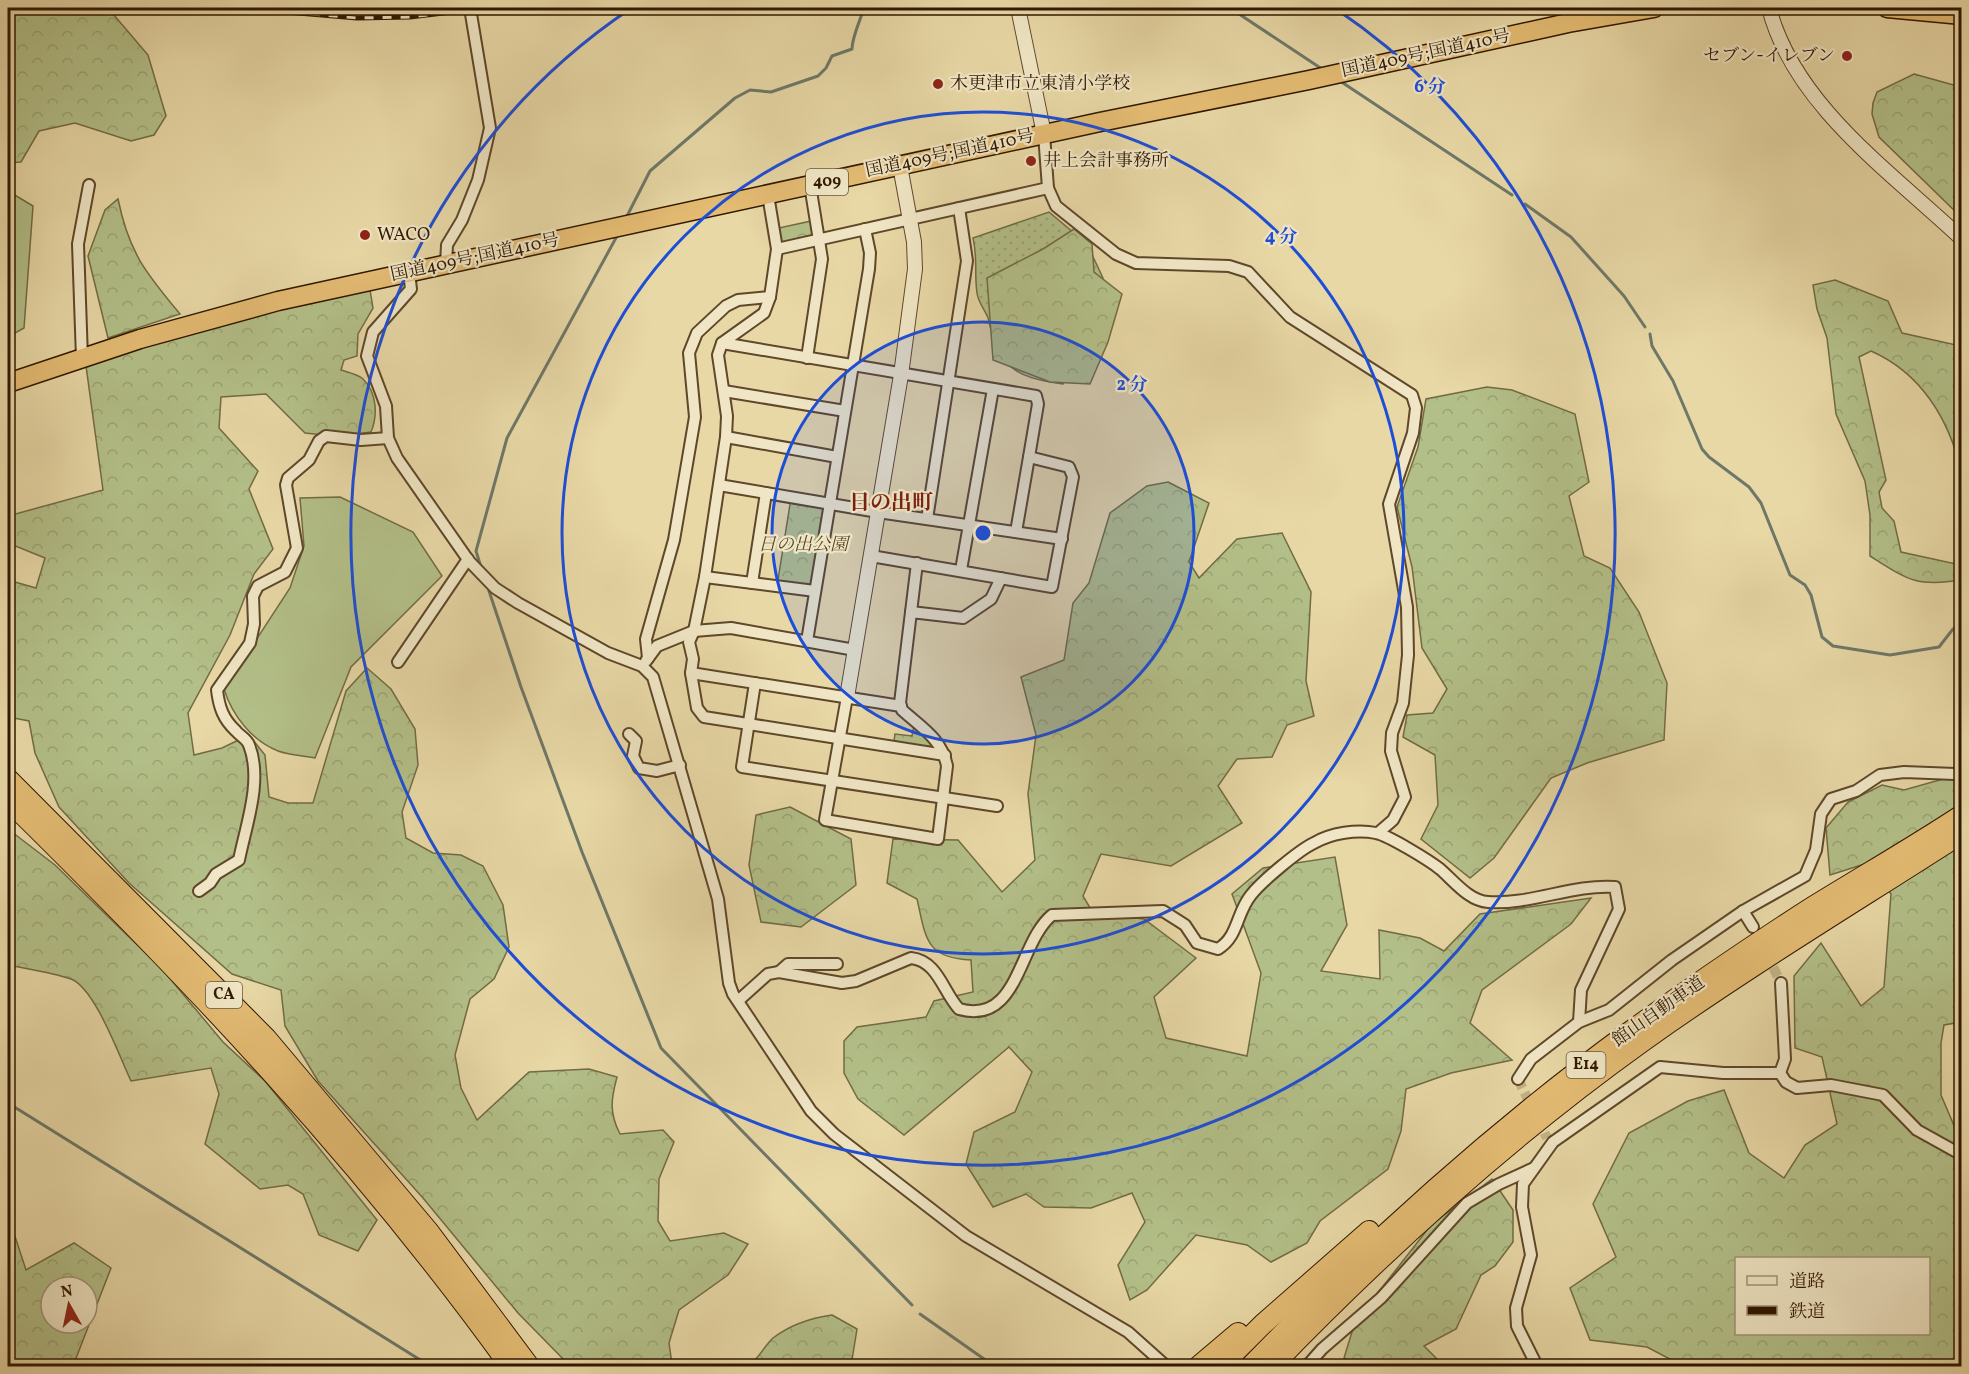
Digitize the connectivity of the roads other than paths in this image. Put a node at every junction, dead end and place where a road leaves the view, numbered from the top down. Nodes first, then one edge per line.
1 (470, 8) edge
2 (1018, 8) edge
3 (1654, 8) edge
4 (1769, 8) edge
5 (1887, 8) edge
6 (1962, 15) edge
7 (1044, 134) junction
8 (900, 166) junction
9 (89, 185) dead end
10 (810, 185) junction
11 (1048, 188) junction
12 (768, 195) junction
13 (959, 208) junction
14 (910, 219) junction
15 (865, 229) junction
16 (820, 239) junction
17 (1962, 239) edge
18 (777, 249) junction
19 (446, 264) junction
20 (409, 273) junction
21 (770, 297) junction
22 (722, 343) junction
23 (82, 358) junction
24 (807, 358) junction
25 (852, 366) junction
26 (902, 375) junction
27 (948, 382) junction
28 (8, 383) edge
29 (993, 389) junction
30 (724, 391) junction
31 (845, 411) junction
32 (726, 437) junction
33 (388, 438) junction
34 (837, 457) junction
35 (1029, 457) junction
36 (719, 485) junction
37 (766, 494) junction
38 (830, 504) junction
39 (878, 512) junction
40 (927, 519) junction
41 (969, 526) junction
42 (1016, 532) junction
43 (1062, 539) junction
44 (871, 556) junction
45 (468, 560) junction
46 (917, 563) junction
47 (961, 570) junction
48 (705, 576) junction
49 (1001, 578) junction
50 (752, 583) junction
51 (815, 591) junction
52 (911, 612) junction
53 (694, 631) junction
54 (807, 641) junction
55 (855, 650) junction
56 (398, 662) dead end
57 (645, 662) junction
58 (691, 673) junction
59 (755, 683) junction
60 (847, 697) junction
61 (901, 706) junction
62 (748, 724) junction
63 (629, 734) dead end
64 (840, 740) junction
65 (945, 755) junction
66 (680, 765) junction
67 (1962, 770) edge
68 (8, 779) edge
69 (832, 781) junction
70 (943, 798) junction
71 (8, 800) edge
72 (998, 806) dead end
73 (1962, 815) edge
74 (1378, 833) junction
75 (1962, 833) edge
76 (199, 891) dead end
77 (1743, 911) junction
78 (1753, 927) tunnel mouth
79 (837, 964) dead end
80 (779, 972) junction
81 (1781, 983) tunnel mouth
82 (739, 1000) junction
83 (1579, 1022) junction
84 (1632, 1031) junction
85 (1780, 1073) junction
86 (1518, 1079) dead end
87 (347, 1144) junction
88 (1962, 1155) edge
89 (1535, 1168) junction
90 (418, 1232) junction
91 (1352, 1246) junction
92 (1353, 1285) junction
93 (495, 1366) edge
94 (510, 1366) edge
95 (529, 1366) edge
96 (544, 1366) edge
97 (1166, 1366) edge
98 (1199, 1366) edge
99 (1221, 1366) edge
100 (1251, 1366) edge
101 (1272, 1366) edge
102 (1288, 1366) edge
103 (1308, 1366) edge
104 (1537, 1366) edge

1 - 19 street
2 - 7 street
3 - 7 highway, 国道409号;国道410号 / 409
4 - 17 street
5 - 6 highway
7 - 8 highway, 国道409号;国道410号 / 409
7 - 11 street
8 - 10 highway, 国道409号;国道410号 / 409
8 - 14 street
9 - 23 street
10 - 12 highway, 国道409号;国道410号 / 409
10 - 16 street
11 - 13 street
11 - 74 street
12 - 18 street
12 - 19 highway, 国道409号;国道410号 / 409
13 - 14 street
13 - 27 street
14 - 15 street
14 - 26 street
15 - 16 street
15 - 25 street
16 - 18 street
16 - 24 street
18 - 21 street
19 - 20 highway, 国道409号;国道410号 / 409
20 - 23 highway, 国道409号;国道410号 / 409
20 - 33 street
21 - 22 street
21 - 57 street
22 - 24 street
22 - 30 street
23 - 28 highway, 国道409号;国道410号 / 409
24 - 25 street
25 - 26 street
25 - 31 street
26 - 27 street
26 - 39 street
27 - 29 street
27 - 40 street
29 - 35 street
29 - 41 street
30 - 31 street
30 - 32 street
31 - 34 street
32 - 34 street
32 - 36 street
33 - 45 street
33 - 76 street
34 - 38 street
35 - 42 street
35 - 43 street
36 - 37 street
36 - 48 street
37 - 38 street
37 - 50 street
38 - 39 street
38 - 51 street
39 - 40 street
39 - 44 street
40 - 41 street
41 - 42 street
41 - 47 street
42 - 43 street
43 - 49 street
44 - 46 street
44 - 55 street
45 - 56 street
45 - 57 street
46 - 47 street
46 - 52 street
47 - 49 street
48 - 50 street
48 - 53 street
49 - 52 street
50 - 51 street
51 - 54 street
52 - 61 street
53 - 54 street
53 - 57 street
53 - 58 street
54 - 55 street
55 - 60 street
57 - 66 street
58 - 59 street
58 - 62 street
59 - 60 street
59 - 62 street
60 - 61 street
60 - 64 street
61 - 65 street
62 - 64 street
62 - 69 street
63 - 66 street
64 - 65 street
64 - 69 street
65 - 70 street
66 - 82 street
67 - 77 street
68 - 87 highway, CA
69 - 70 street
69 - 70 street
70 - 72 street
71 - 87 highway, CA
73 - 84 highway, 館山自動車道 / E14
74 - 80 street
74 - 83 street
75 - 92 highway, 館山自動車道 / E14
77 - 78 street
77 - 83 street
79 - 80 street
80 - 82 street
81 - 85 street
82 - 97 street
83 - 86 street
84 - 91 highway
84 - 100 highway, 館山自動車道 / E14
85 - 88 street
85 - 89 street
87 - 90 highway, CA
87 - 93 highway
87 - 96 highway
89 - 103 street
89 - 104 street
90 - 94 highway, CA
90 - 95 highway, CA
91 - 98 highway
91 - 99 highway
92 - 101 highway, 館山自動車道 / E14
92 - 102 highway

